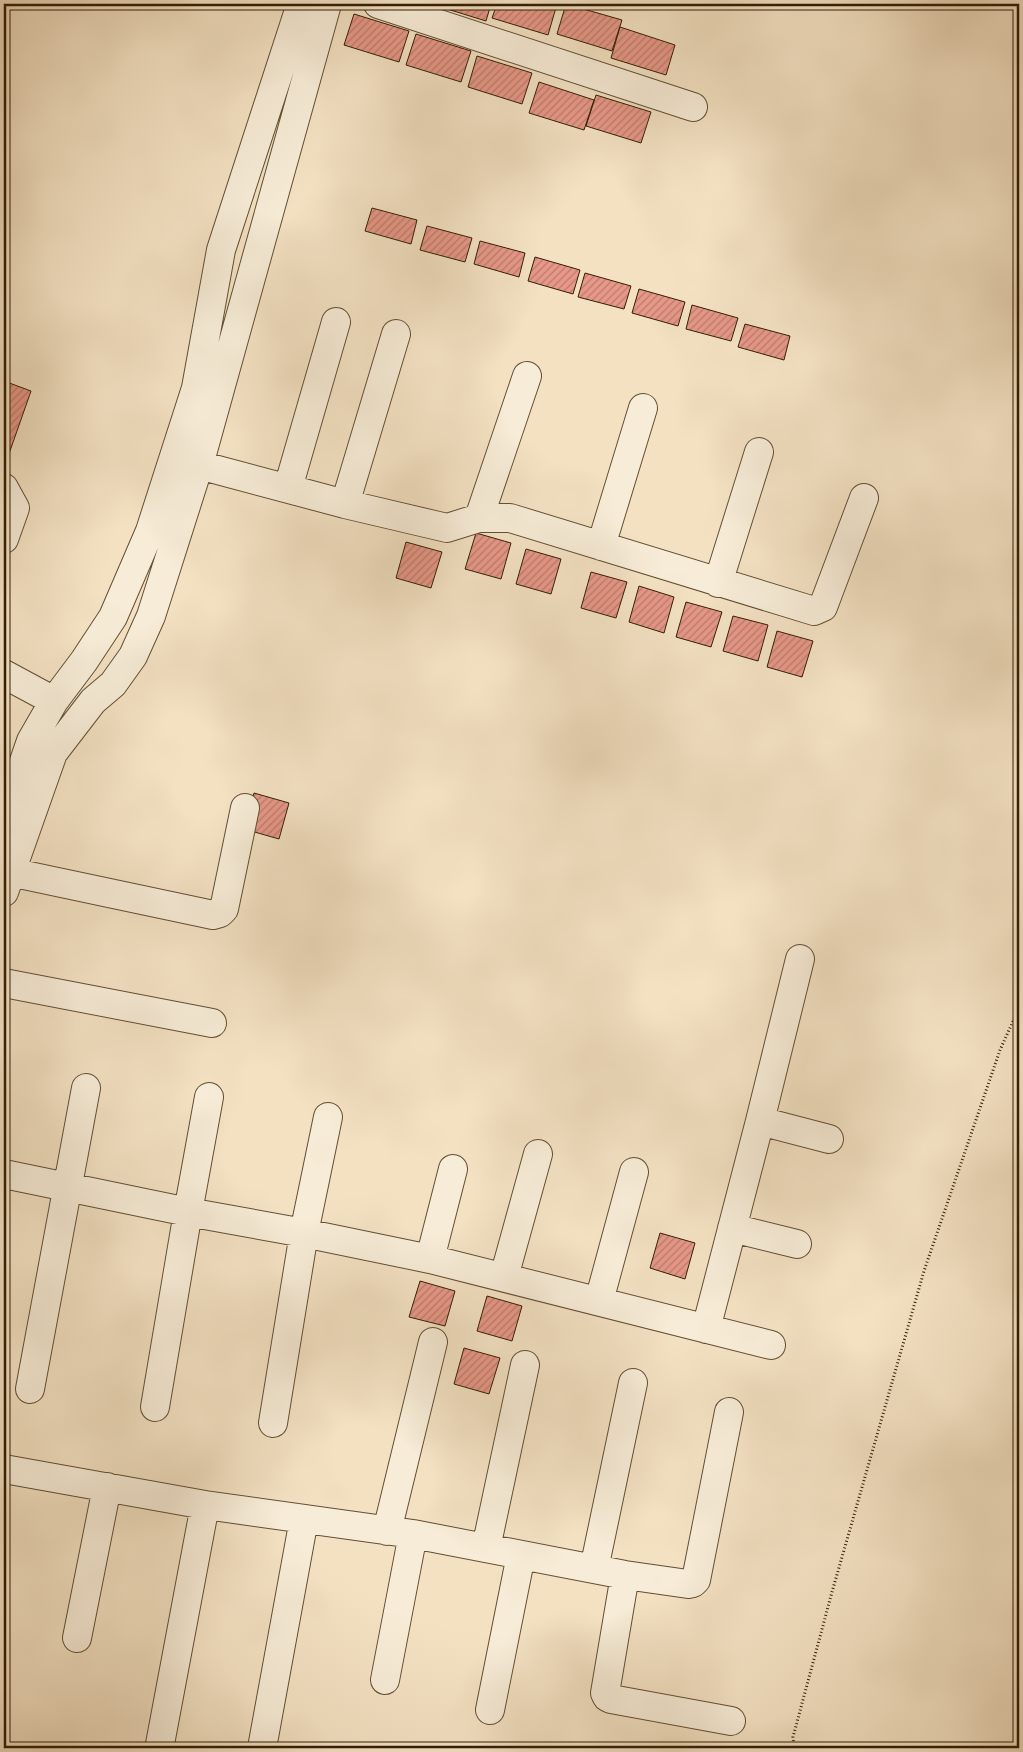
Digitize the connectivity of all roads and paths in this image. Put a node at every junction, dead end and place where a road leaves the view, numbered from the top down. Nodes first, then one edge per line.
1 (302, 4) edge
2 (327, 4) edge
3 (378, 4) edge
4 (693, 107) dead end
5 (336, 322) dead end
6 (396, 334) dead end
7 (527, 376) dead end
8 (643, 408) dead end
9 (759, 452) dead end
10 (199, 465) junction
11 (4, 488) edge
12 (288, 488) junction
13 (864, 498) dead end
14 (345, 504) junction
15 (479, 518) junction
16 (4, 539) edge
17 (601, 546) junction
18 (718, 583) junction
19 (141, 640) junction
20 (84, 660) junction
21 (4, 674) edge
22 (54, 702) junction
23 (36, 732) junction
24 (60, 743) junction
25 (245, 808) dead end
26 (4, 819) edge
27 (7, 882) edge
28 (800, 959) dead end
29 (4, 983) edge
30 (1019, 1008) edge
31 (212, 1023) dead end
32 (86, 1088) dead end
33 (209, 1097) dead end
34 (328, 1117) dead end
35 (760, 1121) junction
36 (829, 1139) dead end
37 (538, 1154) dead end
38 (453, 1169) dead end
39 (634, 1172) dead end
40 (4, 1174) edge
41 (67, 1187) junction
42 (188, 1212) junction
43 (732, 1228) junction
44 (304, 1232) junction
45 (797, 1244) dead end
46 (430, 1259) junction
47 (504, 1277) junction
48 (599, 1301) junction
49 (706, 1329) junction
50 (434, 1342) dead end
51 (771, 1345) dead end
52 (525, 1365) dead end
53 (633, 1382) dead end
54 (30, 1389) dead end
55 (155, 1407) dead end
56 (728, 1412) dead end
57 (273, 1423) dead end
58 (5, 1474) edge
59 (106, 1487) junction
60 (205, 1505) junction
61 (304, 1519) junction
62 (400, 1532) junction
63 (486, 1548) junction
64 (521, 1555) junction
65 (594, 1568) junction
66 (625, 1575) junction
67 (77, 1638) dead end
68 (385, 1680) dead end
69 (490, 1710) dead end
70 (731, 1720) dead end
71 (160, 1744) dead end
72 (262, 1748) edge
73 (794, 1748) edge

1 - 20 street
2 - 10 street
3 - 4 street
5 - 12 street
6 - 14 street
7 - 15 street
8 - 17 street
9 - 18 street
10 - 12 street
10 - 19 street
11 - 16 street
12 - 14 street
13 - 18 street
14 - 15 street
15 - 17 street
17 - 18 street
19 - 20 street
19 - 24 street
20 - 22 street
21 - 22 street
22 - 23 street
23 - 24 street
23 - 26 street
24 - 27 street
25 - 27 street
28 - 35 street
29 - 31 street
30 - 73 path
32 - 41 street
33 - 42 street
34 - 44 street
35 - 36 street
35 - 43 street
37 - 47 street
38 - 46 street
39 - 48 street
40 - 41 street
41 - 42 street
41 - 54 street
42 - 44 street
42 - 55 street
43 - 45 street
43 - 49 street
44 - 46 street
44 - 57 street
46 - 47 street
47 - 48 street
48 - 49 street
49 - 51 street
50 - 62 street
52 - 63 street
53 - 65 street
56 - 66 street
58 - 59 street
59 - 60 street
59 - 67 street
60 - 61 street
60 - 71 street
61 - 62 street
61 - 72 street
62 - 63 street
62 - 68 street
63 - 64 street
64 - 65 street
64 - 69 street
65 - 66 street
66 - 70 street

